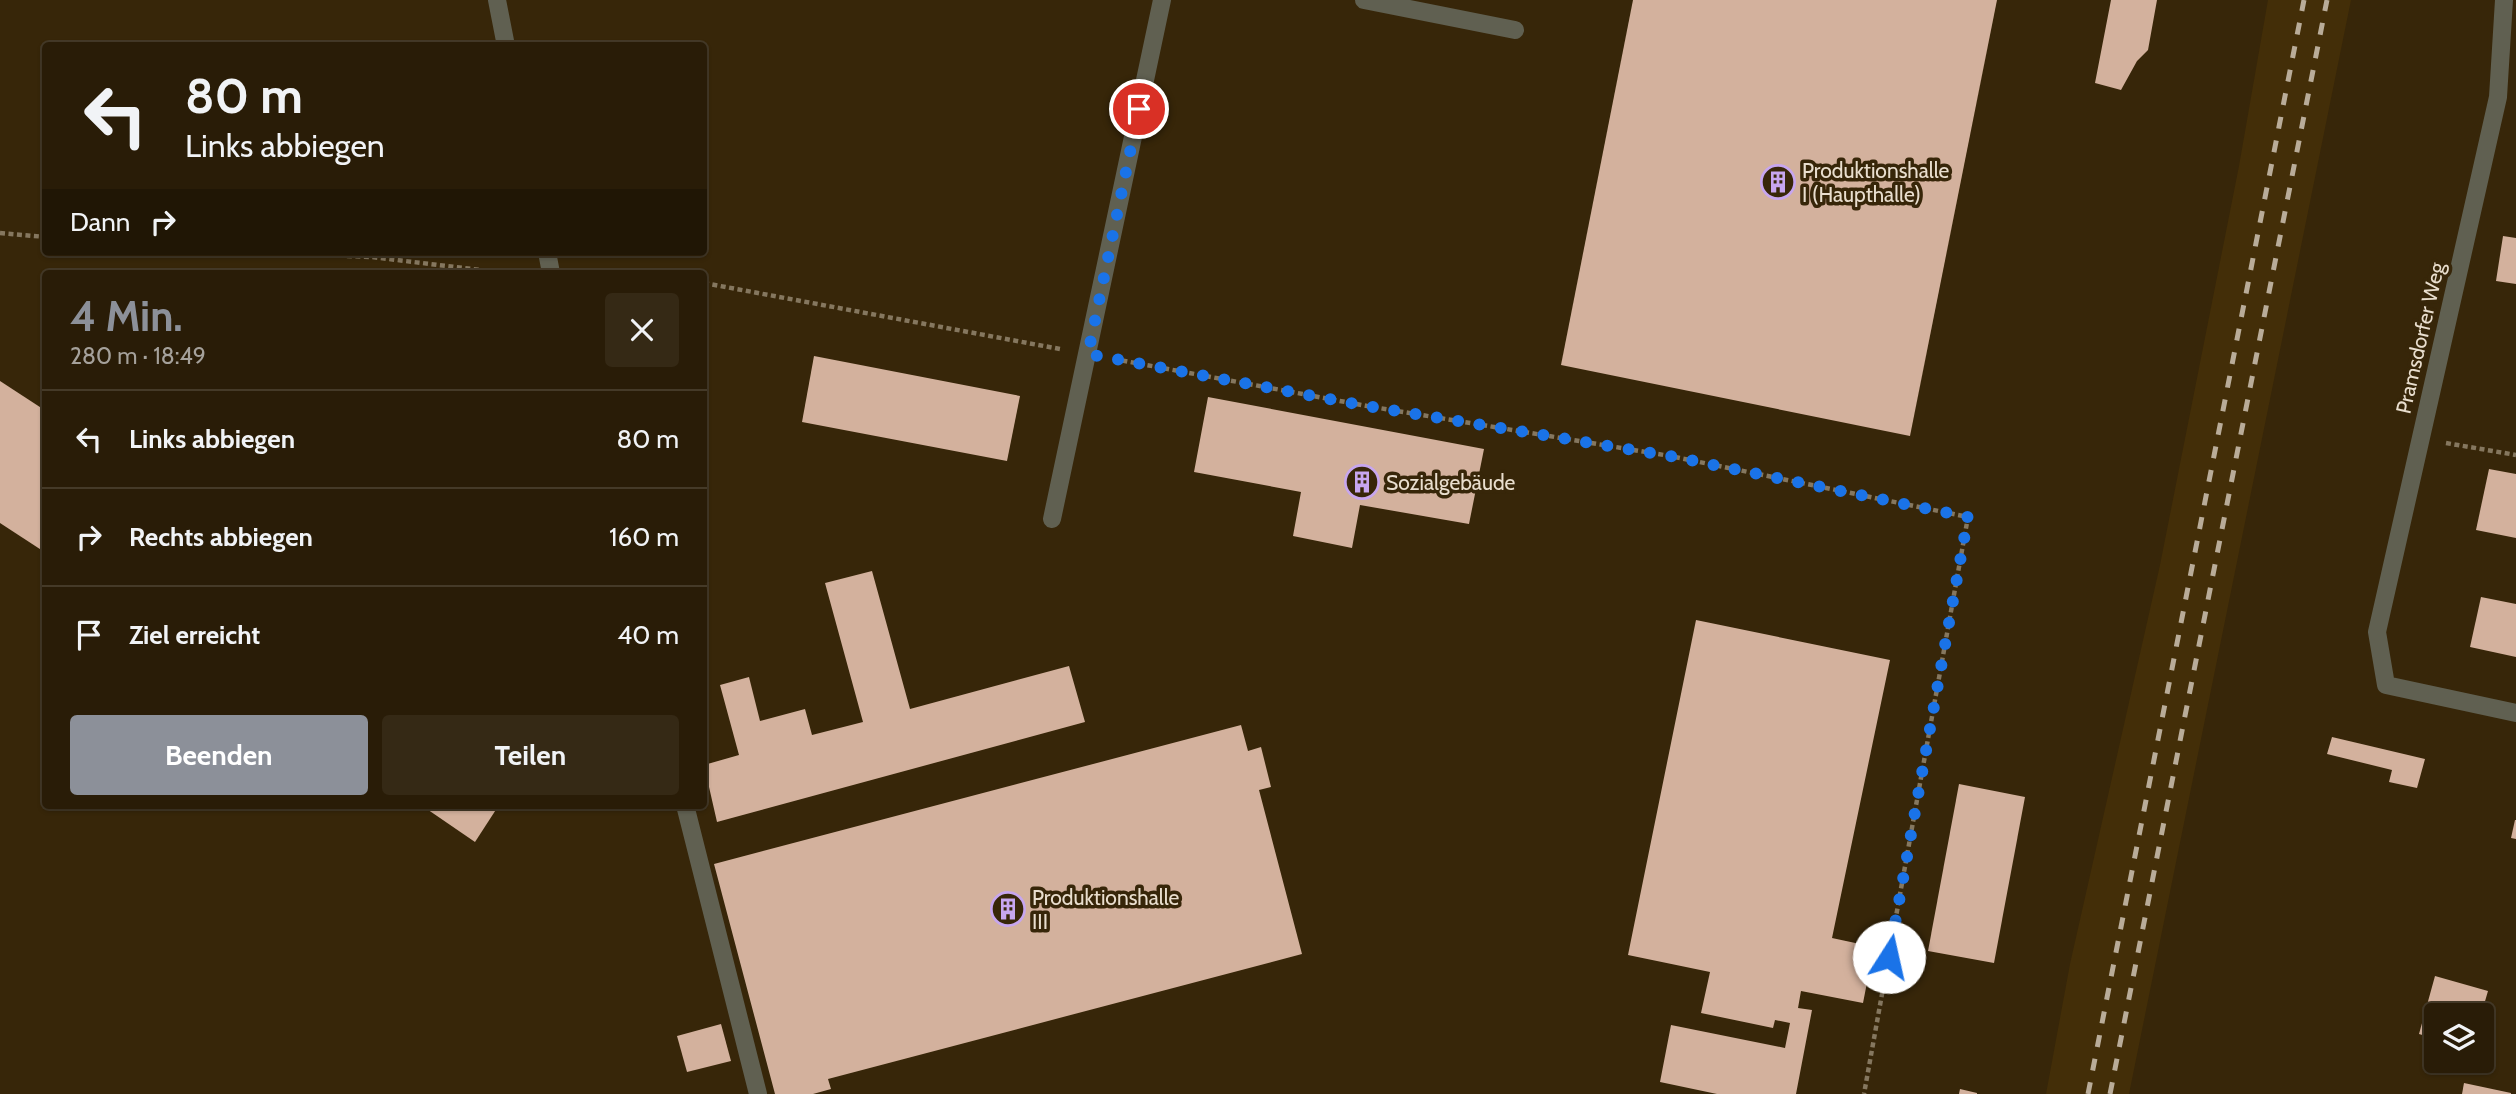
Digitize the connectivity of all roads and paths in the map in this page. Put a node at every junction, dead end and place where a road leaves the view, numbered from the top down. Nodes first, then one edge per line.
1 (497, 0) edge
2 (1162, 0) edge
3 (1364, 0) edge
4 (2504, 0) edge
5 (1516, 30) dead end
6 (505, 42) edge
7 (0, 233) edge
8 (42, 237) edge
9 (347, 256) edge
10 (480, 270) edge
11 (707, 284) edge
12 (1088, 354) junction
13 (2421, 440) junction
14 (2516, 455) edge
15 (1052, 519) dead end
16 (2516, 713) edge
17 (686, 809) edge
18 (758, 1094) edge
19 (1864, 1094) edge

1 - 6 street
2 - 12 street
3 - 5 street
4 - 13 street, Pramsdorfer Weg
7 - 8 path
9 - 10 path
11 - 12 path
12 - 15 street
12 - 19 path
13 - 14 path
13 - 16 street, Pramsdorfer Weg
17 - 18 street

